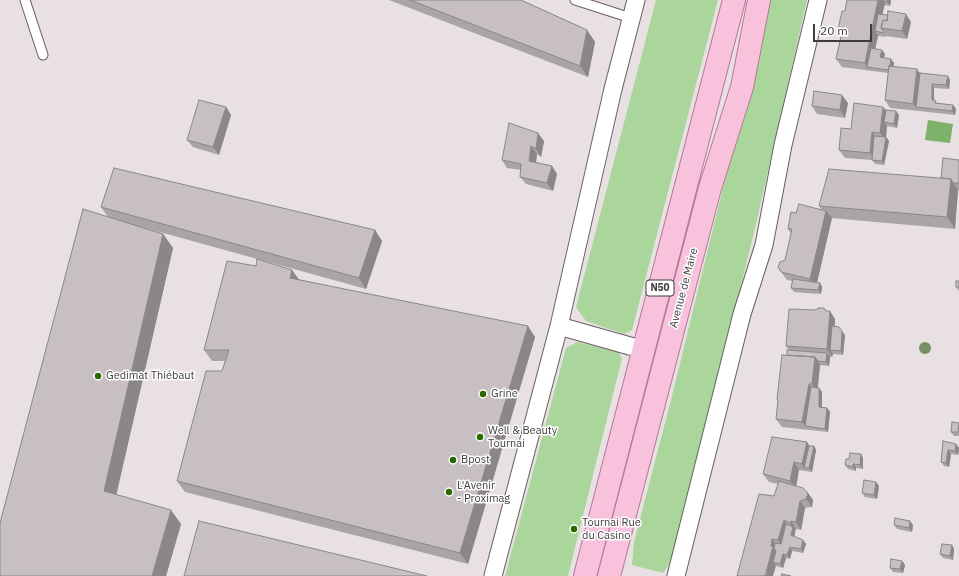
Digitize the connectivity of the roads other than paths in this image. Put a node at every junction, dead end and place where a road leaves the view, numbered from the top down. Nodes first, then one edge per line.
1 (25, 0) edge
2 (575, 0) edge
3 (636, 0) edge
4 (734, 0) edge
5 (759, 0) edge
6 (818, 0) edge
7 (631, 18) junction
8 (43, 55) dead end
9 (559, 326) junction
10 (644, 350) junction
11 (493, 576) edge
12 (585, 576) edge
13 (609, 576) edge
14 (676, 576) edge

1 - 8 lane
2 - 7 lane
3 - 7 street
4 - 10 main road, Avenue de Maire / N50
5 - 13 main road, Avenue de Maire / N50
6 - 14 street
7 - 9 street
9 - 10 street
9 - 11 street
10 - 12 main road, Avenue de Maire / N50

